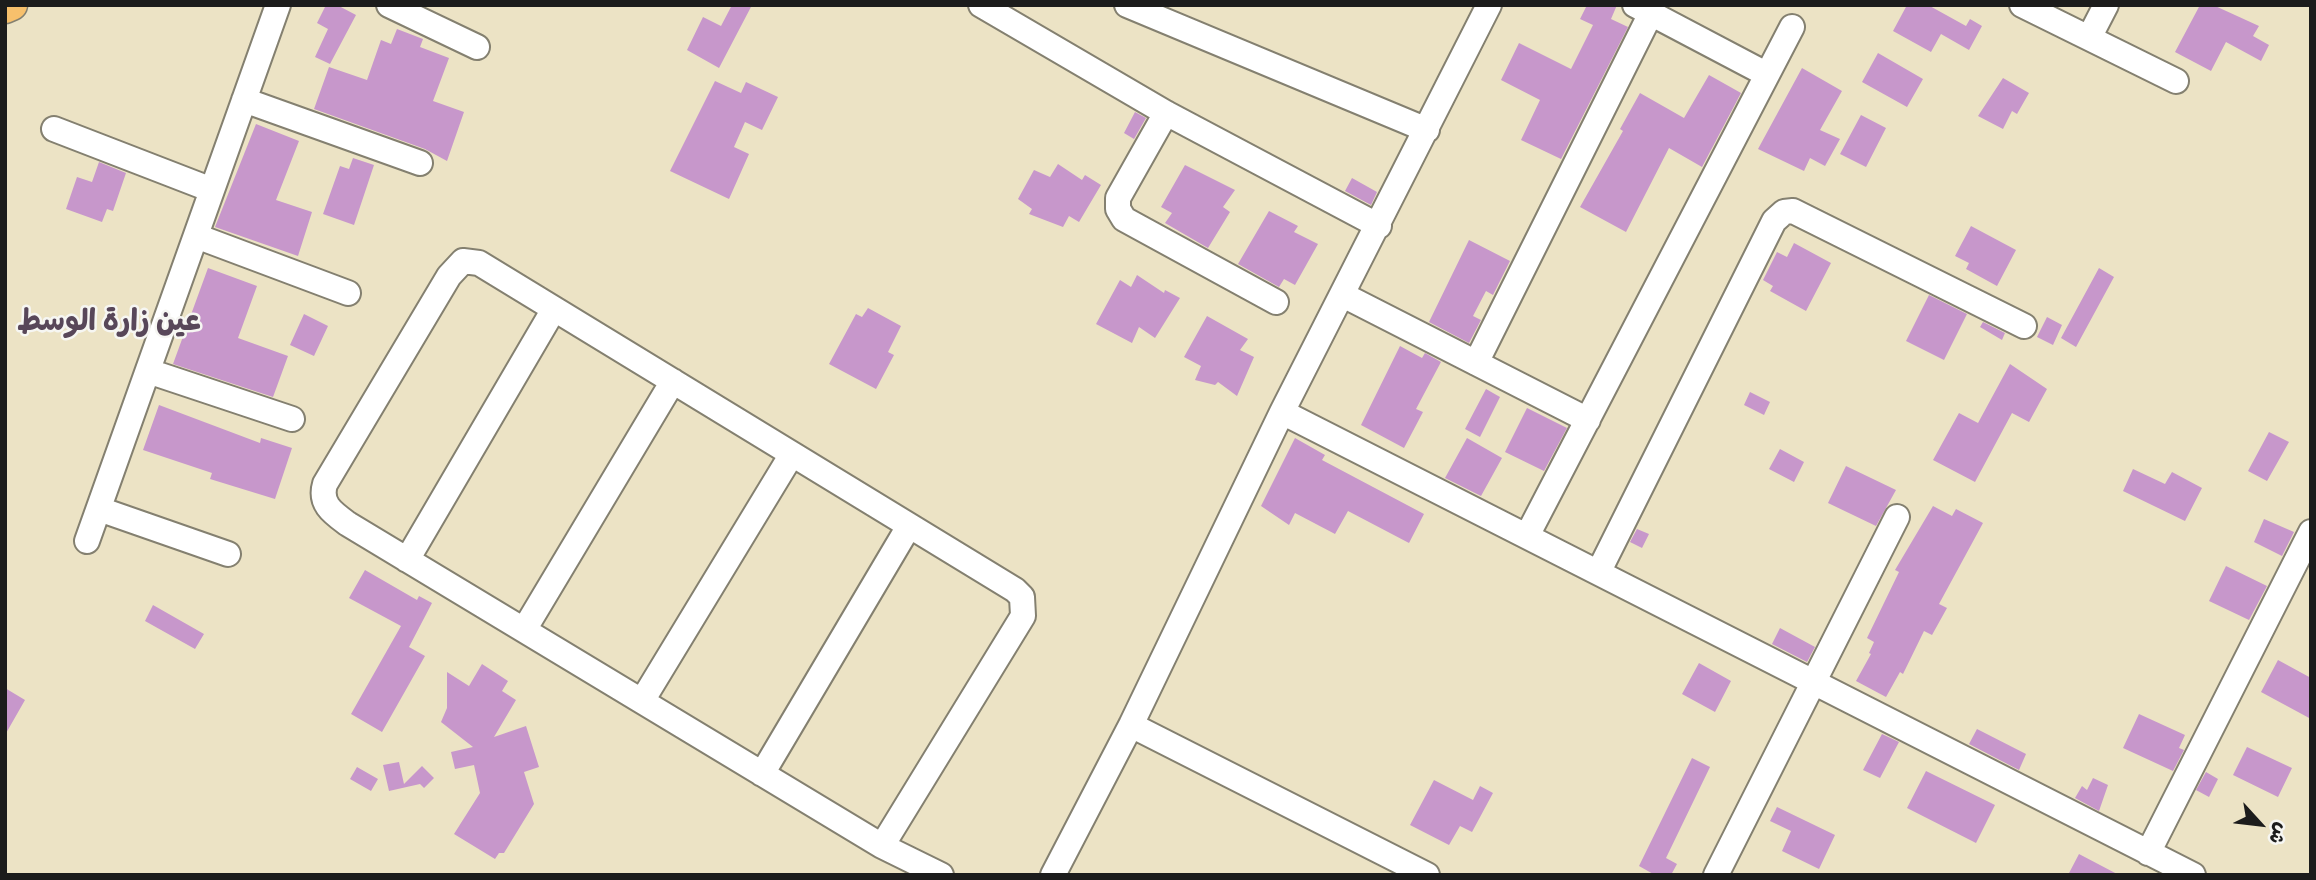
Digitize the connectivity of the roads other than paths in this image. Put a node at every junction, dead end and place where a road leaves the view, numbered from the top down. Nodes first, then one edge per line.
1 (12, 5) edge
2 (278, 5) edge
3 (389, 5) edge
4 (981, 5) edge
5 (1127, 5) edge
6 (1489, 5) edge
7 (2022, 5) edge
8 (2106, 5) edge
9 (5, 8) edge
10 (1643, 9) edge
11 (1792, 27) dead end
12 (2089, 38) junction
13 (477, 47) dead end
14 (1766, 74) junction
15 (2176, 81) dead end
16 (244, 100) junction
17 (1166, 113) junction
18 (54, 129) dead end
19 (1427, 130) junction
20 (419, 163) dead end
21 (212, 190) junction
22 (1379, 226) junction
23 (196, 236) junction
24 (348, 293) dead end
25 (1343, 295) junction
26 (1276, 302) dead end
27 (554, 309) junction
28 (2024, 326) dead end
29 (1476, 363) junction
30 (148, 371) junction
31 (673, 382) junction
32 (1282, 412) junction
33 (292, 419) dead end
34 (1588, 420) junction
35 (792, 454) junction
36 (99, 509) junction
37 (1897, 517) dead end
38 (909, 526) junction
39 (2311, 532) edge
40 (1528, 534) junction
41 (87, 541) dead end
42 (229, 554) dead end
43 (407, 559) junction
44 (1599, 571) junction
45 (524, 630) junction
46 (1814, 680) junction
47 (642, 701) junction
48 (1131, 724) junction
49 (762, 774) junction
50 (882, 846) junction
51 (2148, 853) junction
52 (941, 875) edge
53 (1053, 875) edge
54 (1427, 875) edge
55 (1716, 875) edge
56 (2193, 875) edge

1 - 9 main road
2 - 16 street
3 - 13 street
4 - 17 street
5 - 19 street
6 - 19 street
7 - 12 street
8 - 12 street
10 - 14 street
10 - 29 street
11 - 14 street
12 - 15 street
14 - 34 street
16 - 20 street
16 - 21 street
17 - 22 street
17 - 26 street
18 - 21 street
19 - 22 street
21 - 23 street
22 - 25 street
23 - 24 street
23 - 30 street
25 - 29 street
25 - 32 street
27 - 31 street
27 - 43 street
27 - 43 street
28 - 44 street
29 - 34 street
30 - 33 street
30 - 36 street
31 - 35 street
31 - 45 street
32 - 40 street
32 - 48 street
34 - 40 street
35 - 38 street
35 - 47 street
36 - 41 street
36 - 42 street
37 - 46 street
38 - 49 street
38 - 50 street
39 - 51 street
40 - 44 street
43 - 45 street
44 - 46 street
45 - 47 street
46 - 51 street
46 - 55 street
47 - 49 street
48 - 53 street
48 - 54 street
49 - 50 street
50 - 52 street
51 - 56 street

